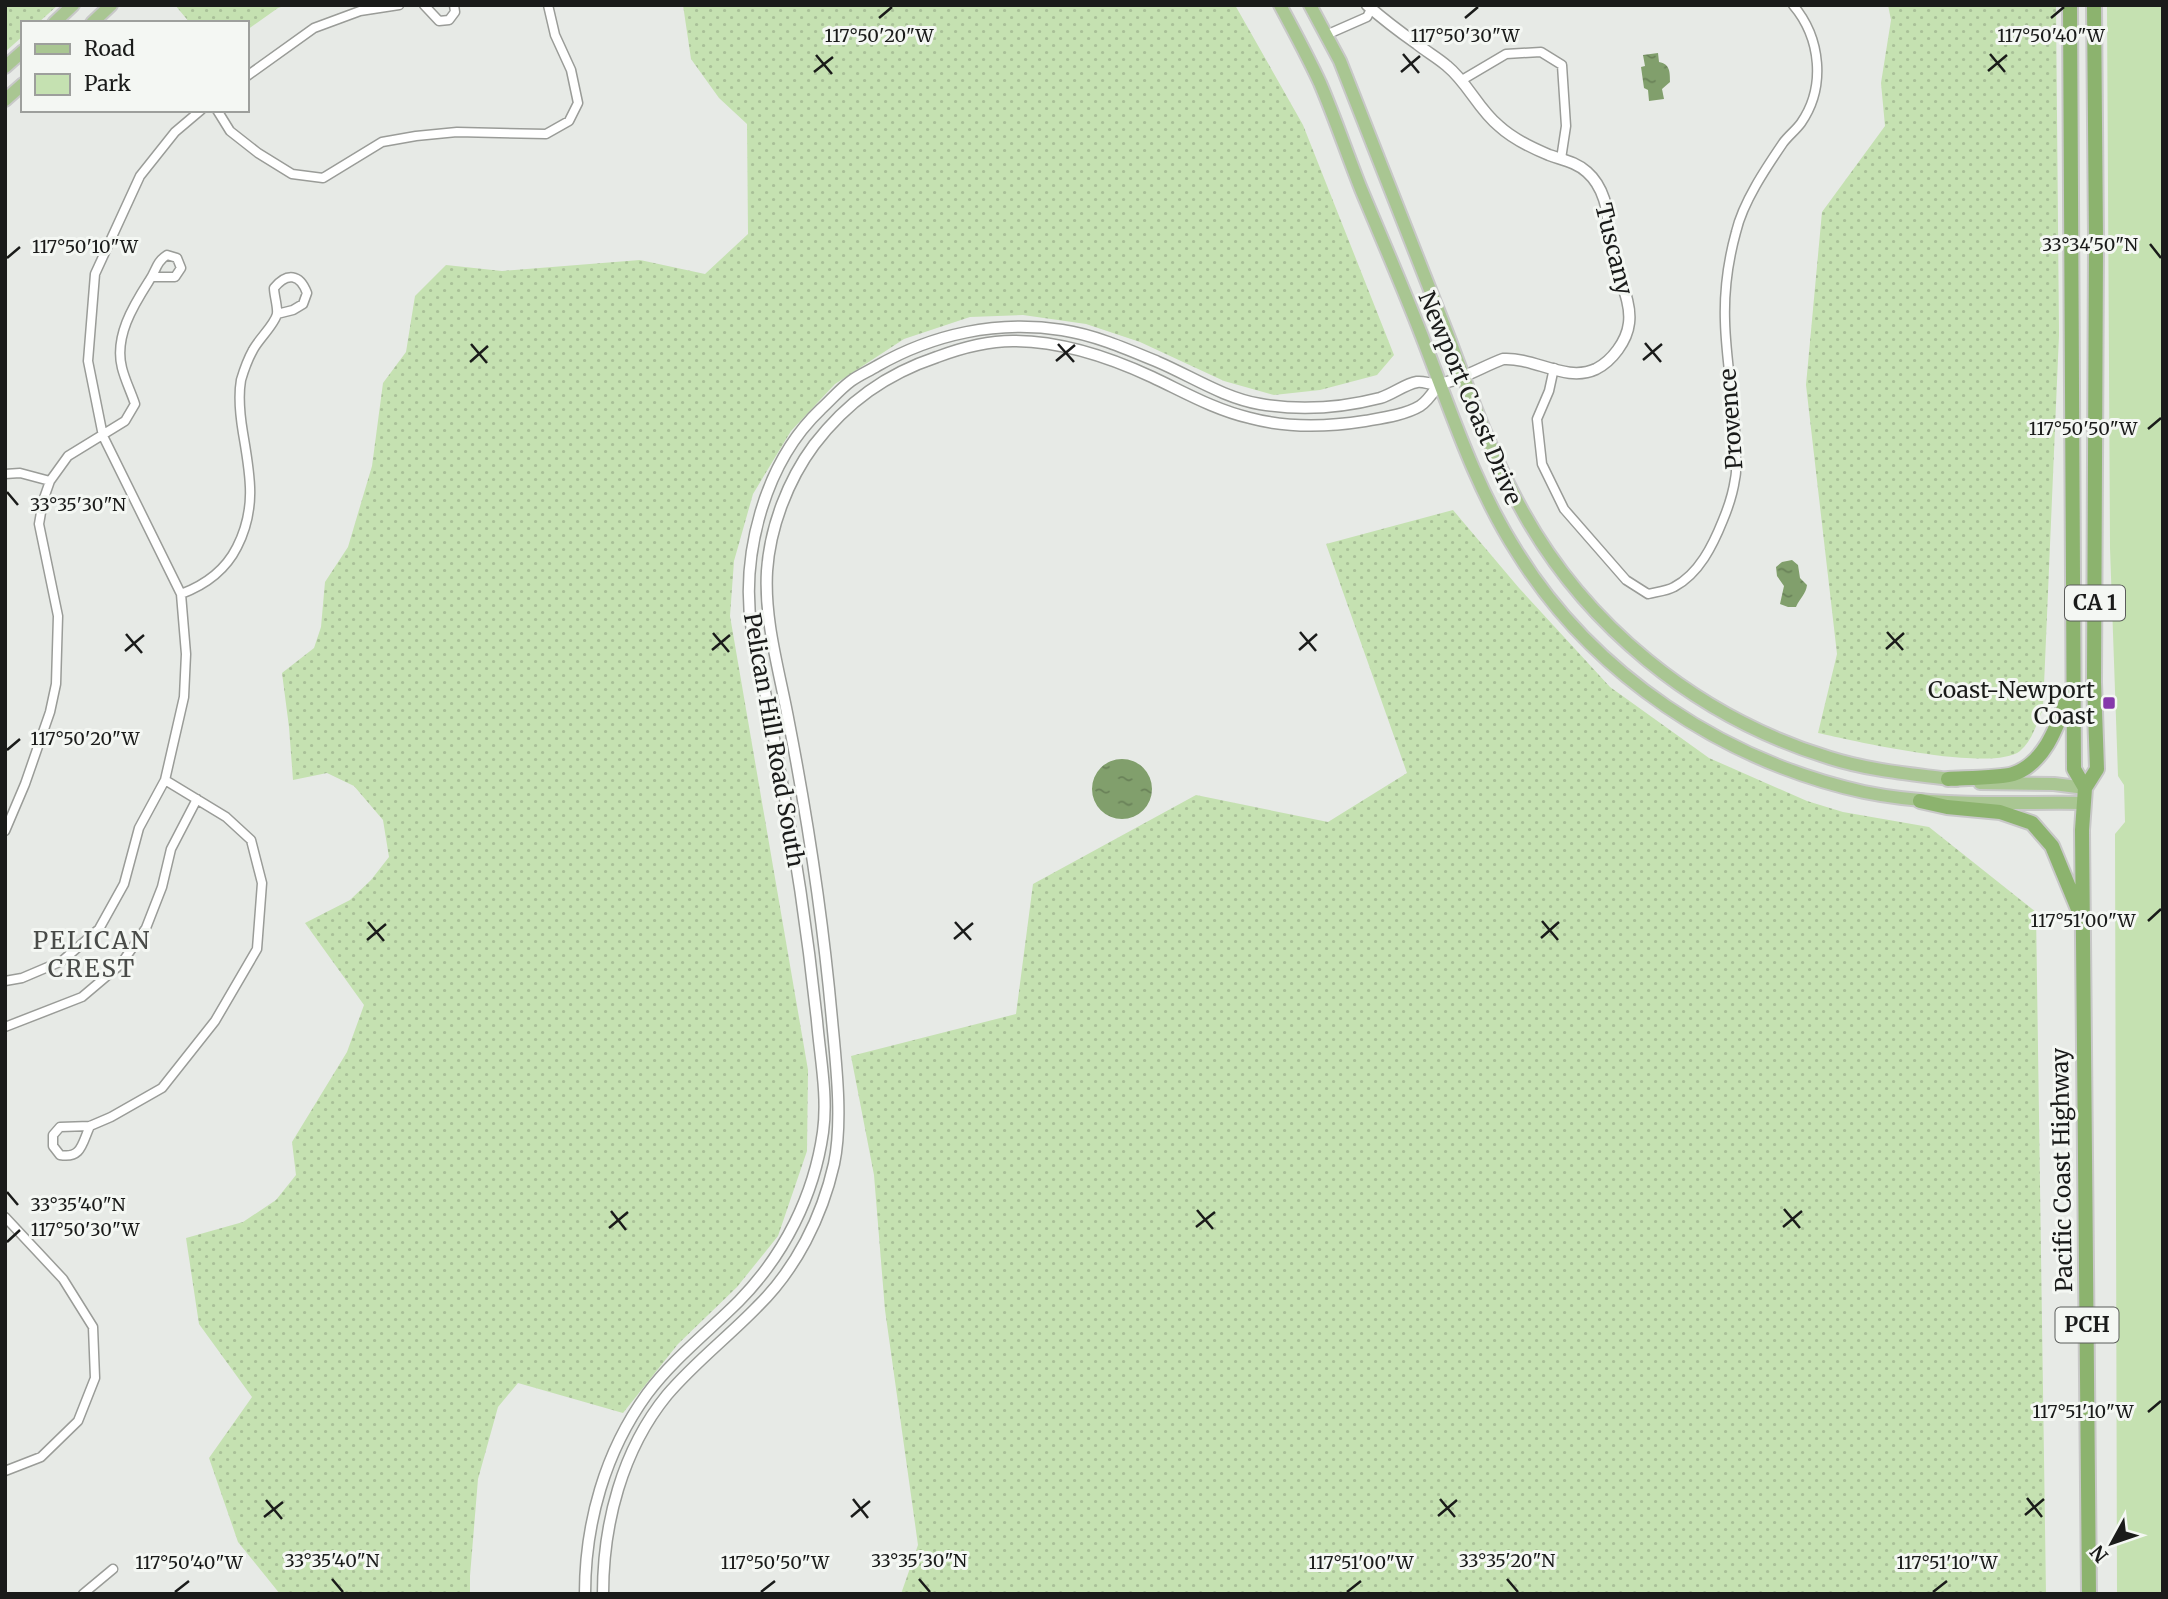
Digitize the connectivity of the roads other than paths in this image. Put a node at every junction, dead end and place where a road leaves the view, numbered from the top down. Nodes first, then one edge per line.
1 (73, 5) edge
2 (111, 5) edge
3 (399, 5) edge
4 (424, 5) edge
5 (454, 5) edge
6 (548, 5) edge
7 (1280, 5) edge
8 (1310, 5) edge
9 (1793, 5) edge
10 (2070, 5) edge
11 (2094, 5) edge
12 (1369, 7) edge
13 (56, 21) edge
14 (94, 21) edge
15 (1326, 35) junction
16 (21, 53) edge
17 (5, 68) edge
18 (248, 75) edge
19 (1462, 80) junction
20 (21, 86) edge
21 (5, 100) edge
22 (199, 112) edge
23 (218, 112) edge
24 (1561, 159) junction
25 (153, 276) dead end
26 (277, 314) junction
27 (1102, 340) junction
28 (1096, 355) junction
29 (1553, 368) junction
30 (1463, 375) junction
31 (1439, 384) junction
32 (103, 436) junction
33 (5, 474) edge
34 (50, 481) junction
35 (181, 594) junction
36 (2074, 680) junction
37 (1948, 779) junction
38 (165, 780) junction
39 (2085, 788) junction
40 (197, 799) junction
41 (1920, 801) junction
42 (2083, 803) junction
43 (5, 831) edge
44 (2082, 917) junction
45 (5, 981) edge
46 (832, 1015) junction
47 (816, 1017) junction
48 (5, 1027) edge
49 (90, 1126) junction
50 (823, 1128) junction
51 (838, 1129) junction
52 (5, 1217) edge
53 (632, 1419) junction
54 (646, 1427) junction
55 (622, 1436) junction
56 (636, 1445) junction
57 (5, 1471) edge
58 (114, 1569) dead end
59 (83, 1594) edge
60 (585, 1594) edge
61 (603, 1594) edge
62 (2089, 1594) edge

1 - 13 main road
2 - 14 main road
3 - 18 street
4 - 5 street
6 - 23 street
7 - 31 main road, Newport Coast Drive
8 - 15 main road, Newport Coast Drive
9 - 29 street, Provence
10 - 36 highway, Pacific Coast Highway / CA 1
11 - 39 highway, Pacific Coast Highway / CA 1
12 - 15 street, Tuscany
12 - 19 street, Tuscany
15 - 30 main road, Newport Coast Drive
16 - 17 main road
19 - 24 street, Tuscany
19 - 24 street
20 - 21 main road
22 - 32 street
24 - 29 street, Tuscany
25 - 32 street
26 - 26 street
26 - 35 street
27 - 28 street
27 - 31 street, Pelican Hill Road South
27 - 47 street, Pelican Hill Road South
28 - 31 street, Pelican Hill Road South
28 - 46 street, Pelican Hill Road South
29 - 30 street, Tuscany
30 - 31 street, Pelican Hill Road South
30 - 37 main road, Newport Coast Drive
31 - 41 main road, Newport Coast Drive
32 - 34 street
32 - 35 street
33 - 34 street
34 - 43 street
35 - 38 street
36 - 37 highway
36 - 39 highway, Pacific Coast Highway / CA 1
37 - 39 main road, Newport Coast Drive
38 - 40 street
38 - 45 street
39 - 42 highway, Pacific Coast Highway / CA 1
40 - 48 street
40 - 49 street
41 - 42 main road, Newport Coast Drive
41 - 44 highway
42 - 44 highway, Pacific Coast Highway / PCH
44 - 62 highway, Pacific Coast Highway / PCH
46 - 47 street
46 - 51 street, Pelican Hill Road South
47 - 50 street, Pelican Hill Road South
49 - 49 street
50 - 51 street
50 - 53 street, Pelican Hill Road South
51 - 54 street, Pelican Hill Road South
52 - 57 street
53 - 54 street
53 - 55 street, Pelican Hill Road South
54 - 56 street, Pelican Hill Road South
55 - 56 street
55 - 60 street, Pelican Hill Road South
56 - 61 street, Pelican Hill Road South
58 - 59 street

